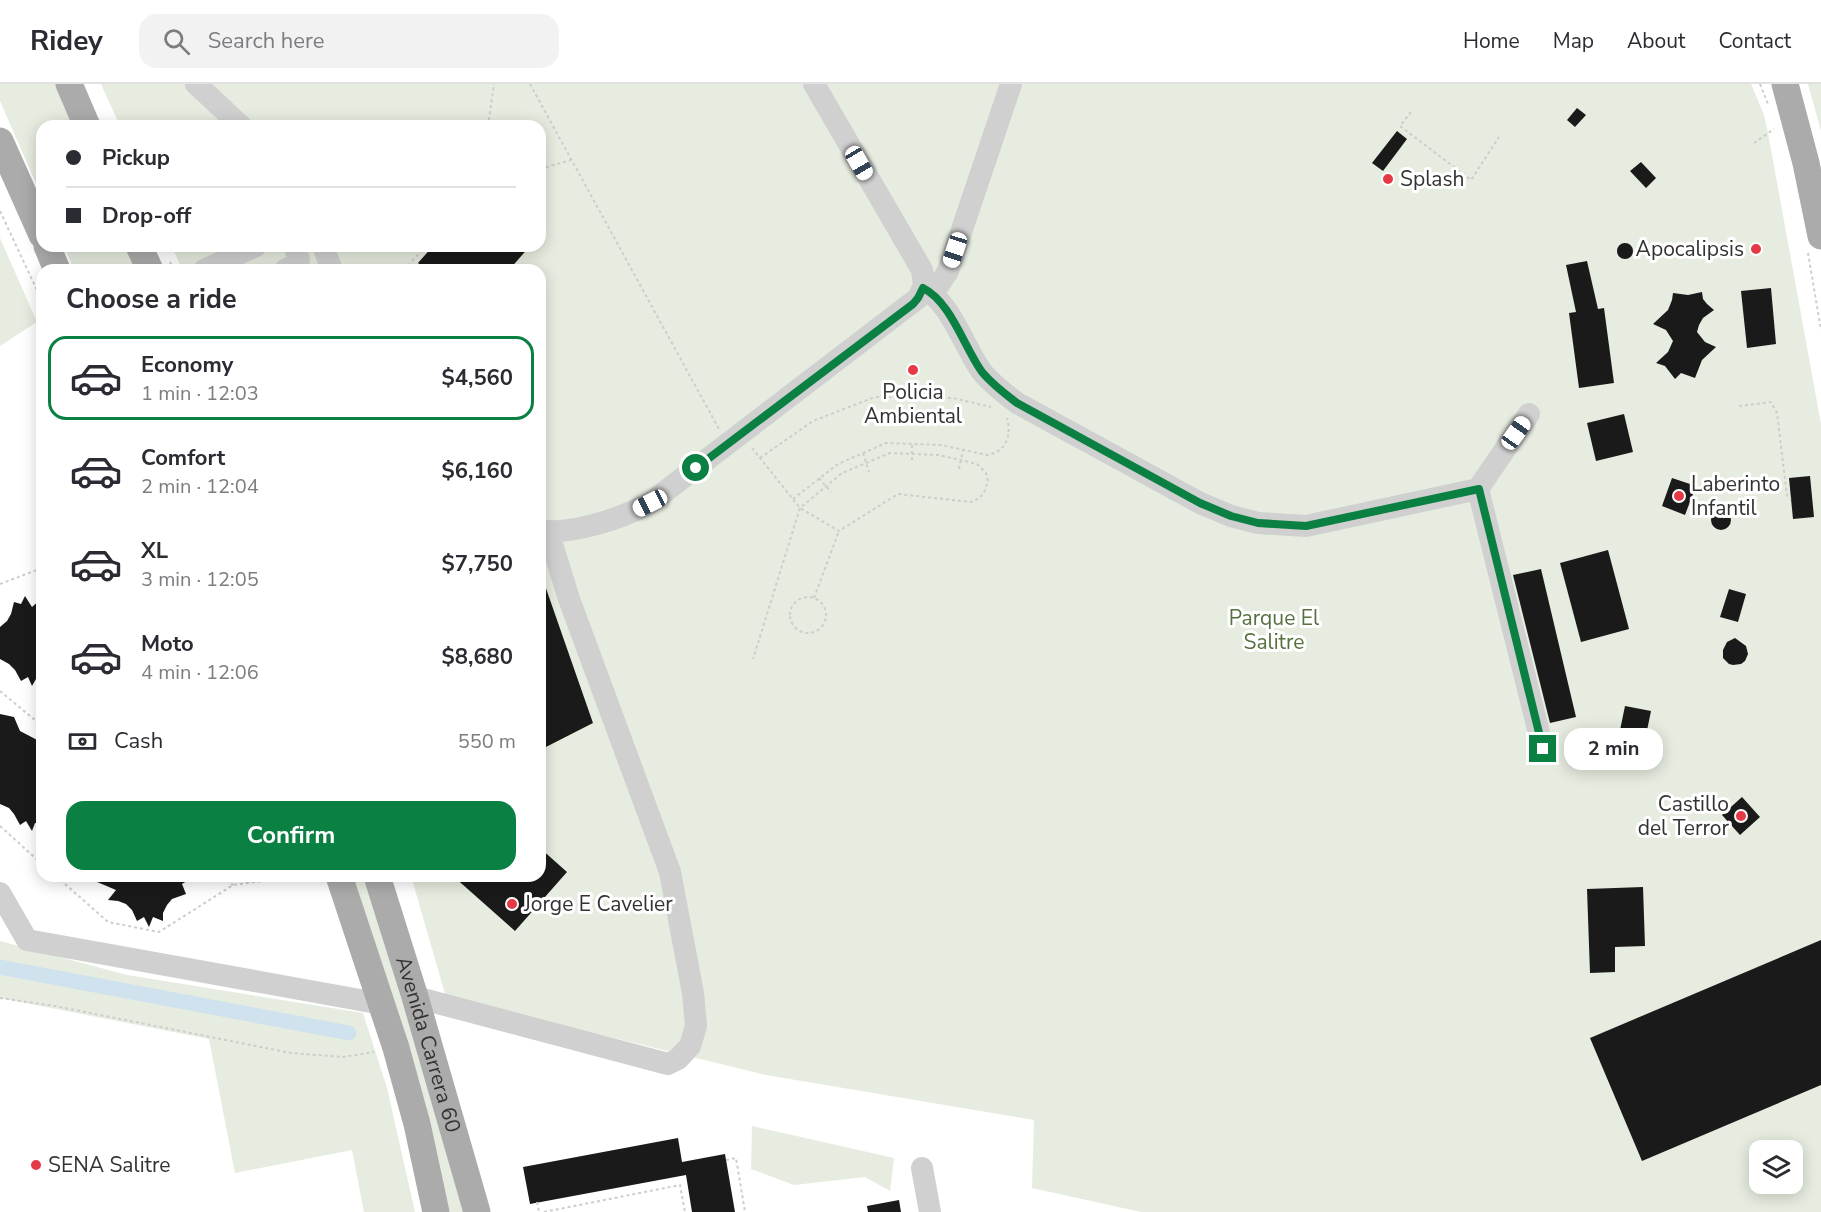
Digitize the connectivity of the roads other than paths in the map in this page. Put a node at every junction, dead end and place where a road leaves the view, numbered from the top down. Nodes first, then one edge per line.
1 (69, 84) edge
2 (196, 84) edge
3 (814, 84) edge
4 (1011, 84) edge
5 (1778, 84) edge
6 (1785, 84) edge
7 (84, 120) edge
8 (235, 120) edge
9 (1786, 126) junction
10 (0, 141) edge
11 (36, 222) edge
12 (1815, 245) edge
13 (243, 252) edge
14 (217, 264) edge
15 (928, 291) junction
16 (1529, 414) dead end
17 (1479, 489) junction
18 (546, 531) edge
19 (546, 536) edge
20 (1543, 749) dead end
21 (341, 882) edge
22 (379, 882) edge
23 (1, 896) edge
24 (415, 997) junction
25 (382, 1004) junction
26 (922, 1168) dead end
27 (436, 1212) edge
28 (477, 1212) edge
29 (930, 1212) edge

1 - 7 main road
2 - 8 street
3 - 15 street
4 - 15 street
5 - 9 main road
6 - 9 main road
9 - 12 main road
10 - 11 main road
13 - 14 street
15 - 17 street
15 - 18 street
16 - 17 street
17 - 20 street
19 - 24 street
21 - 25 main road, Avenida Carrera 60
22 - 24 main road, Avenida Carrera 60
23 - 25 street
24 - 28 main road, Avenida Carrera 60
25 - 27 main road, Avenida Carrera 60
26 - 29 street

